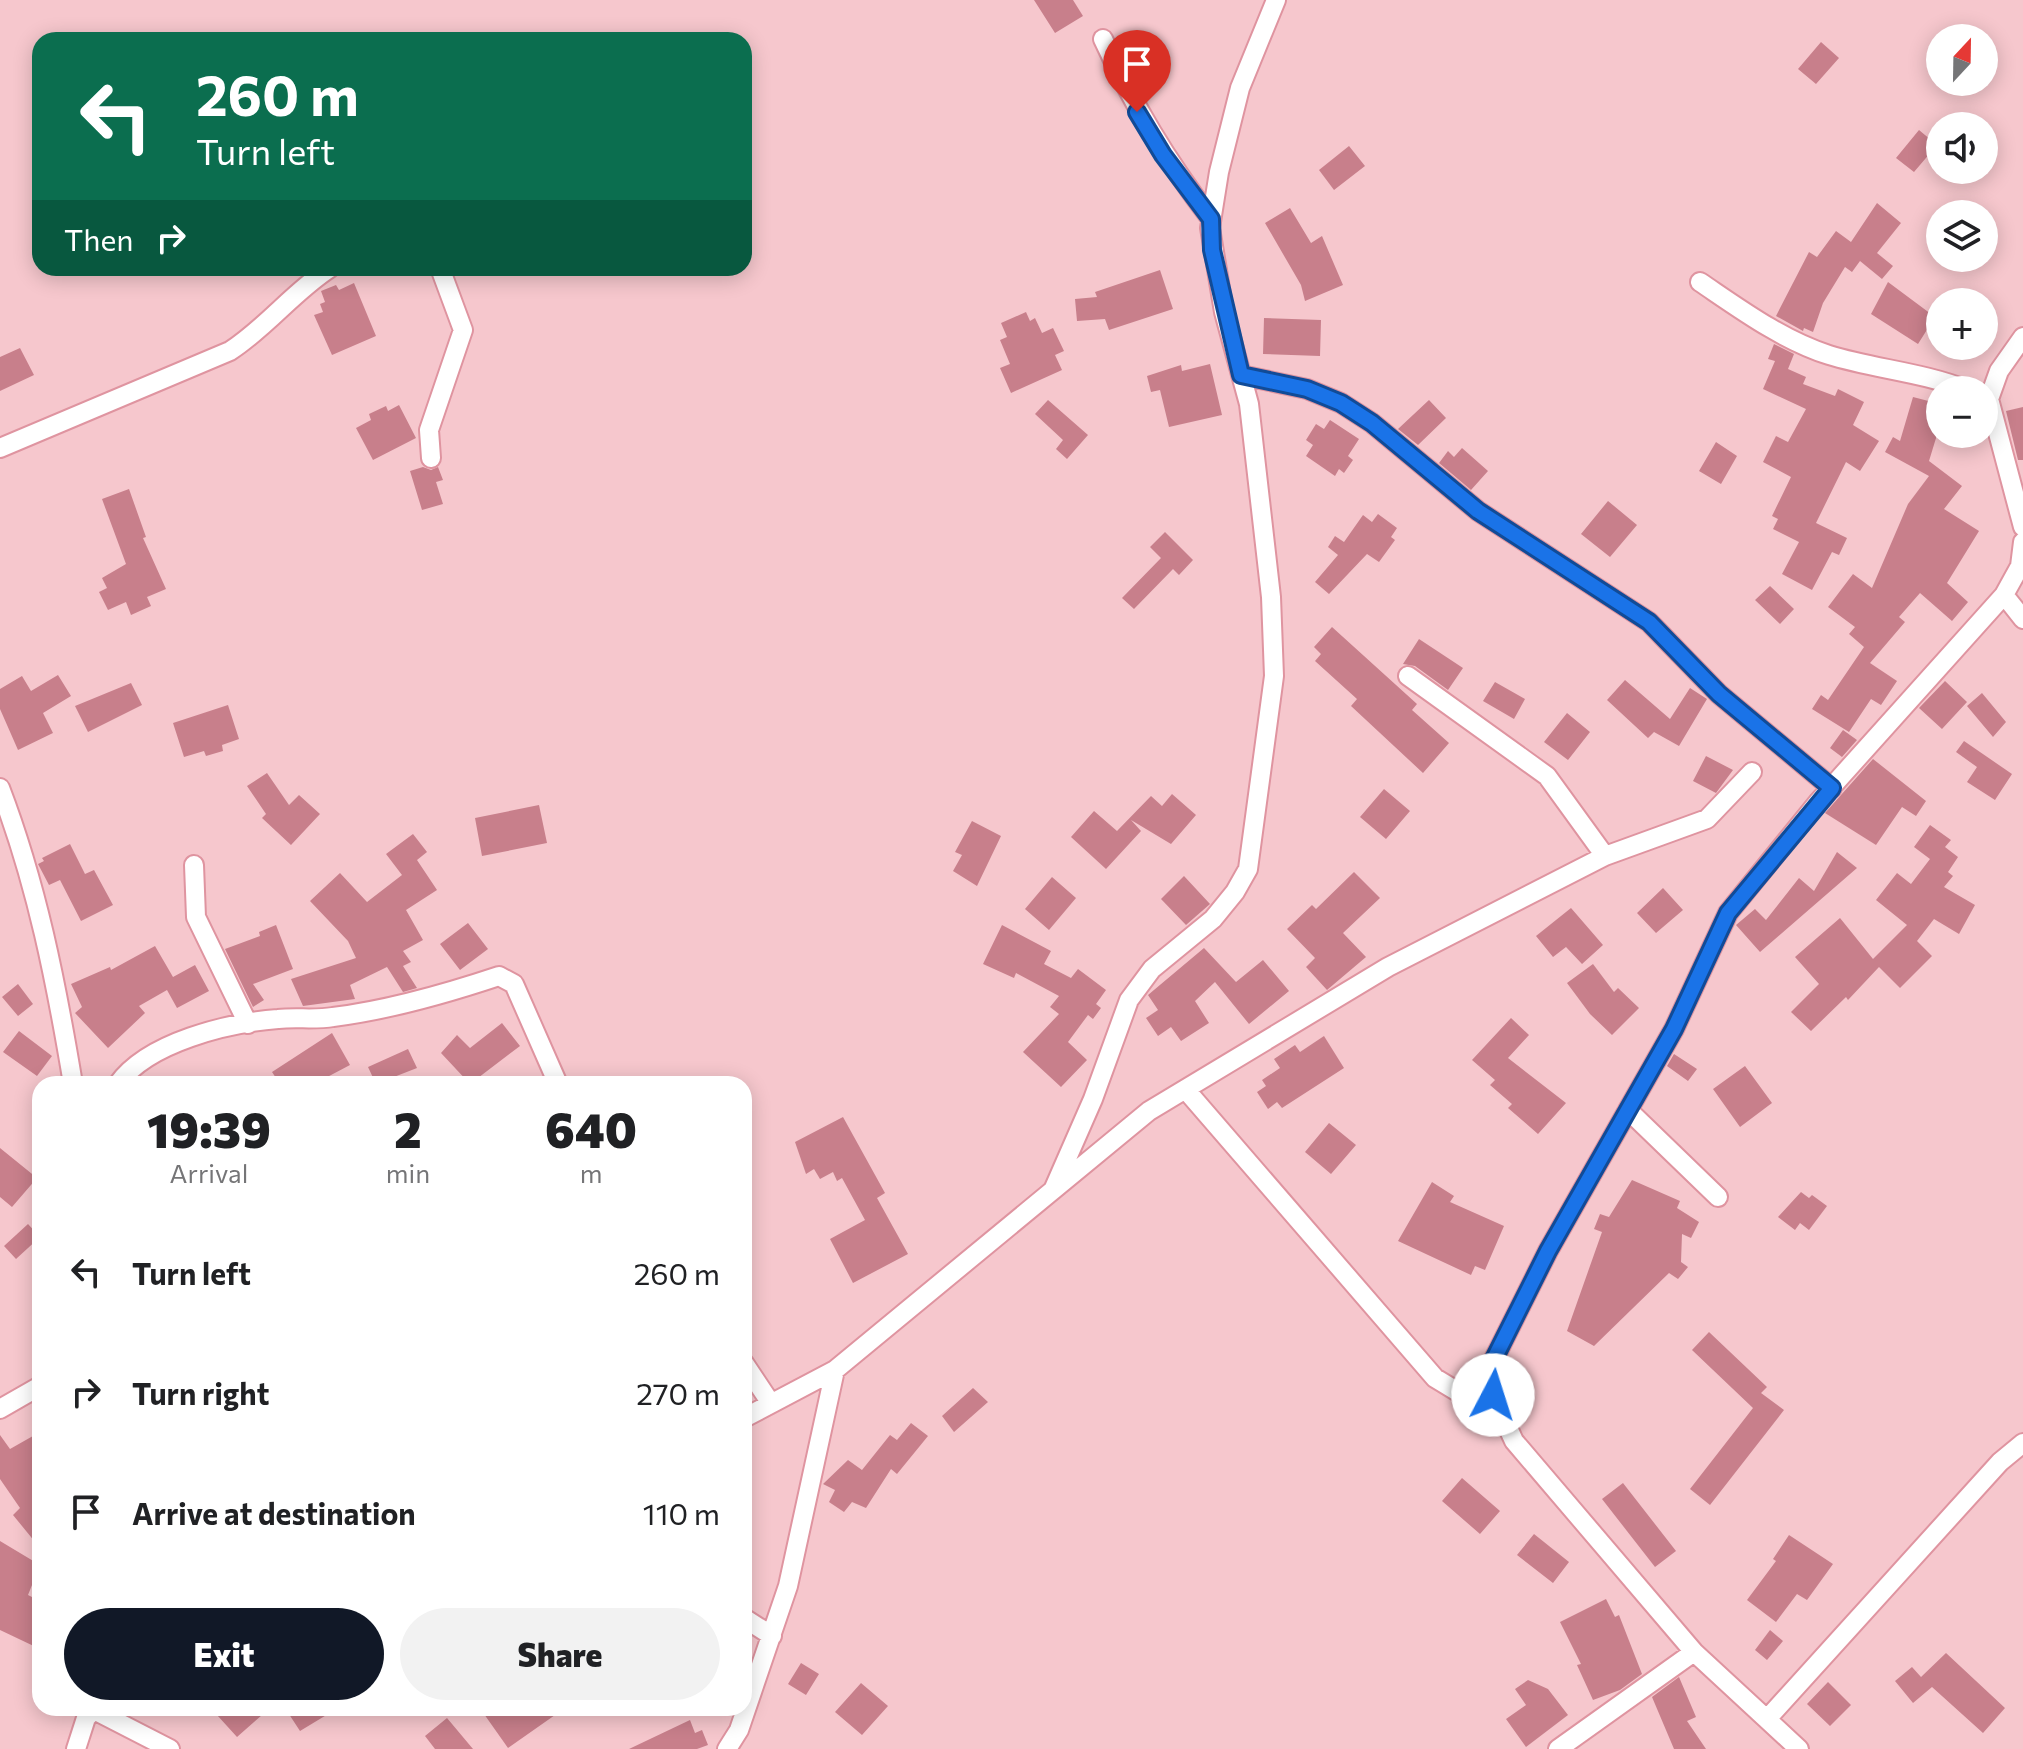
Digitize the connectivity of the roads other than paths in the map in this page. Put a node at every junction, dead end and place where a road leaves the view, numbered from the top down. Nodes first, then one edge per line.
1 (1276, 0) edge
2 (1103, 39) dead end
3 (1211, 219) junction
4 (320, 276) edge
5 (443, 276) edge
6 (1700, 282) dead end
7 (2023, 337) edge
8 (1241, 375) junction
9 (1997, 376) edge
10 (1926, 377) edge
11 (1998, 437) edge
12 (0, 448) edge
13 (431, 458) dead end
14 (2023, 527) edge
15 (2023, 542) edge
16 (2004, 595) junction
17 (2023, 619) edge
18 (1408, 676) dead end
19 (1752, 772) dead end
20 (0, 788) edge
21 (1832, 788) junction
22 (1605, 856) junction
23 (194, 865) dead end
24 (248, 1024) junction
25 (72, 1076) edge
26 (126, 1076) edge
27 (554, 1076) edge
28 (1186, 1090) junction
29 (1628, 1110) junction
30 (1052, 1191) junction
31 (1718, 1197) dead end
32 (835, 1370) junction
33 (752, 1375) edge
34 (32, 1391) edge
35 (770, 1402) junction
36 (0, 1409) edge
37 (752, 1413) edge
38 (1501, 1418) junction
39 (2023, 1443) edge
40 (752, 1623) edge
41 (772, 1636) junction
42 (1694, 1652) junction
43 (752, 1693) edge
44 (88, 1716) edge
45 (106, 1716) edge
46 (744, 1716) edge
47 (1767, 1719) junction
48 (76, 1749) edge
49 (170, 1749) edge
50 (727, 1749) edge
51 (1558, 1749) edge
52 (1799, 1749) edge

1 - 3 street
2 - 3 street
3 - 8 street
4 - 12 street
5 - 13 street
6 - 10 street
7 - 9 street
8 - 21 street
8 - 30 street
11 - 14 street
15 - 16 street
16 - 17 street
16 - 21 street
18 - 22 street
19 - 22 street
20 - 25 street
21 - 29 street
22 - 28 street
23 - 24 street
24 - 26 street
24 - 27 street
28 - 30 street
28 - 38 street
29 - 31 street
29 - 38 street
30 - 32 street
32 - 35 street
32 - 41 street
33 - 35 street
34 - 36 street
35 - 37 street
38 - 42 street
39 - 47 street
40 - 41 street
41 - 43 street
42 - 47 street
42 - 51 street
44 - 48 street
45 - 49 street
46 - 50 street
47 - 52 street

